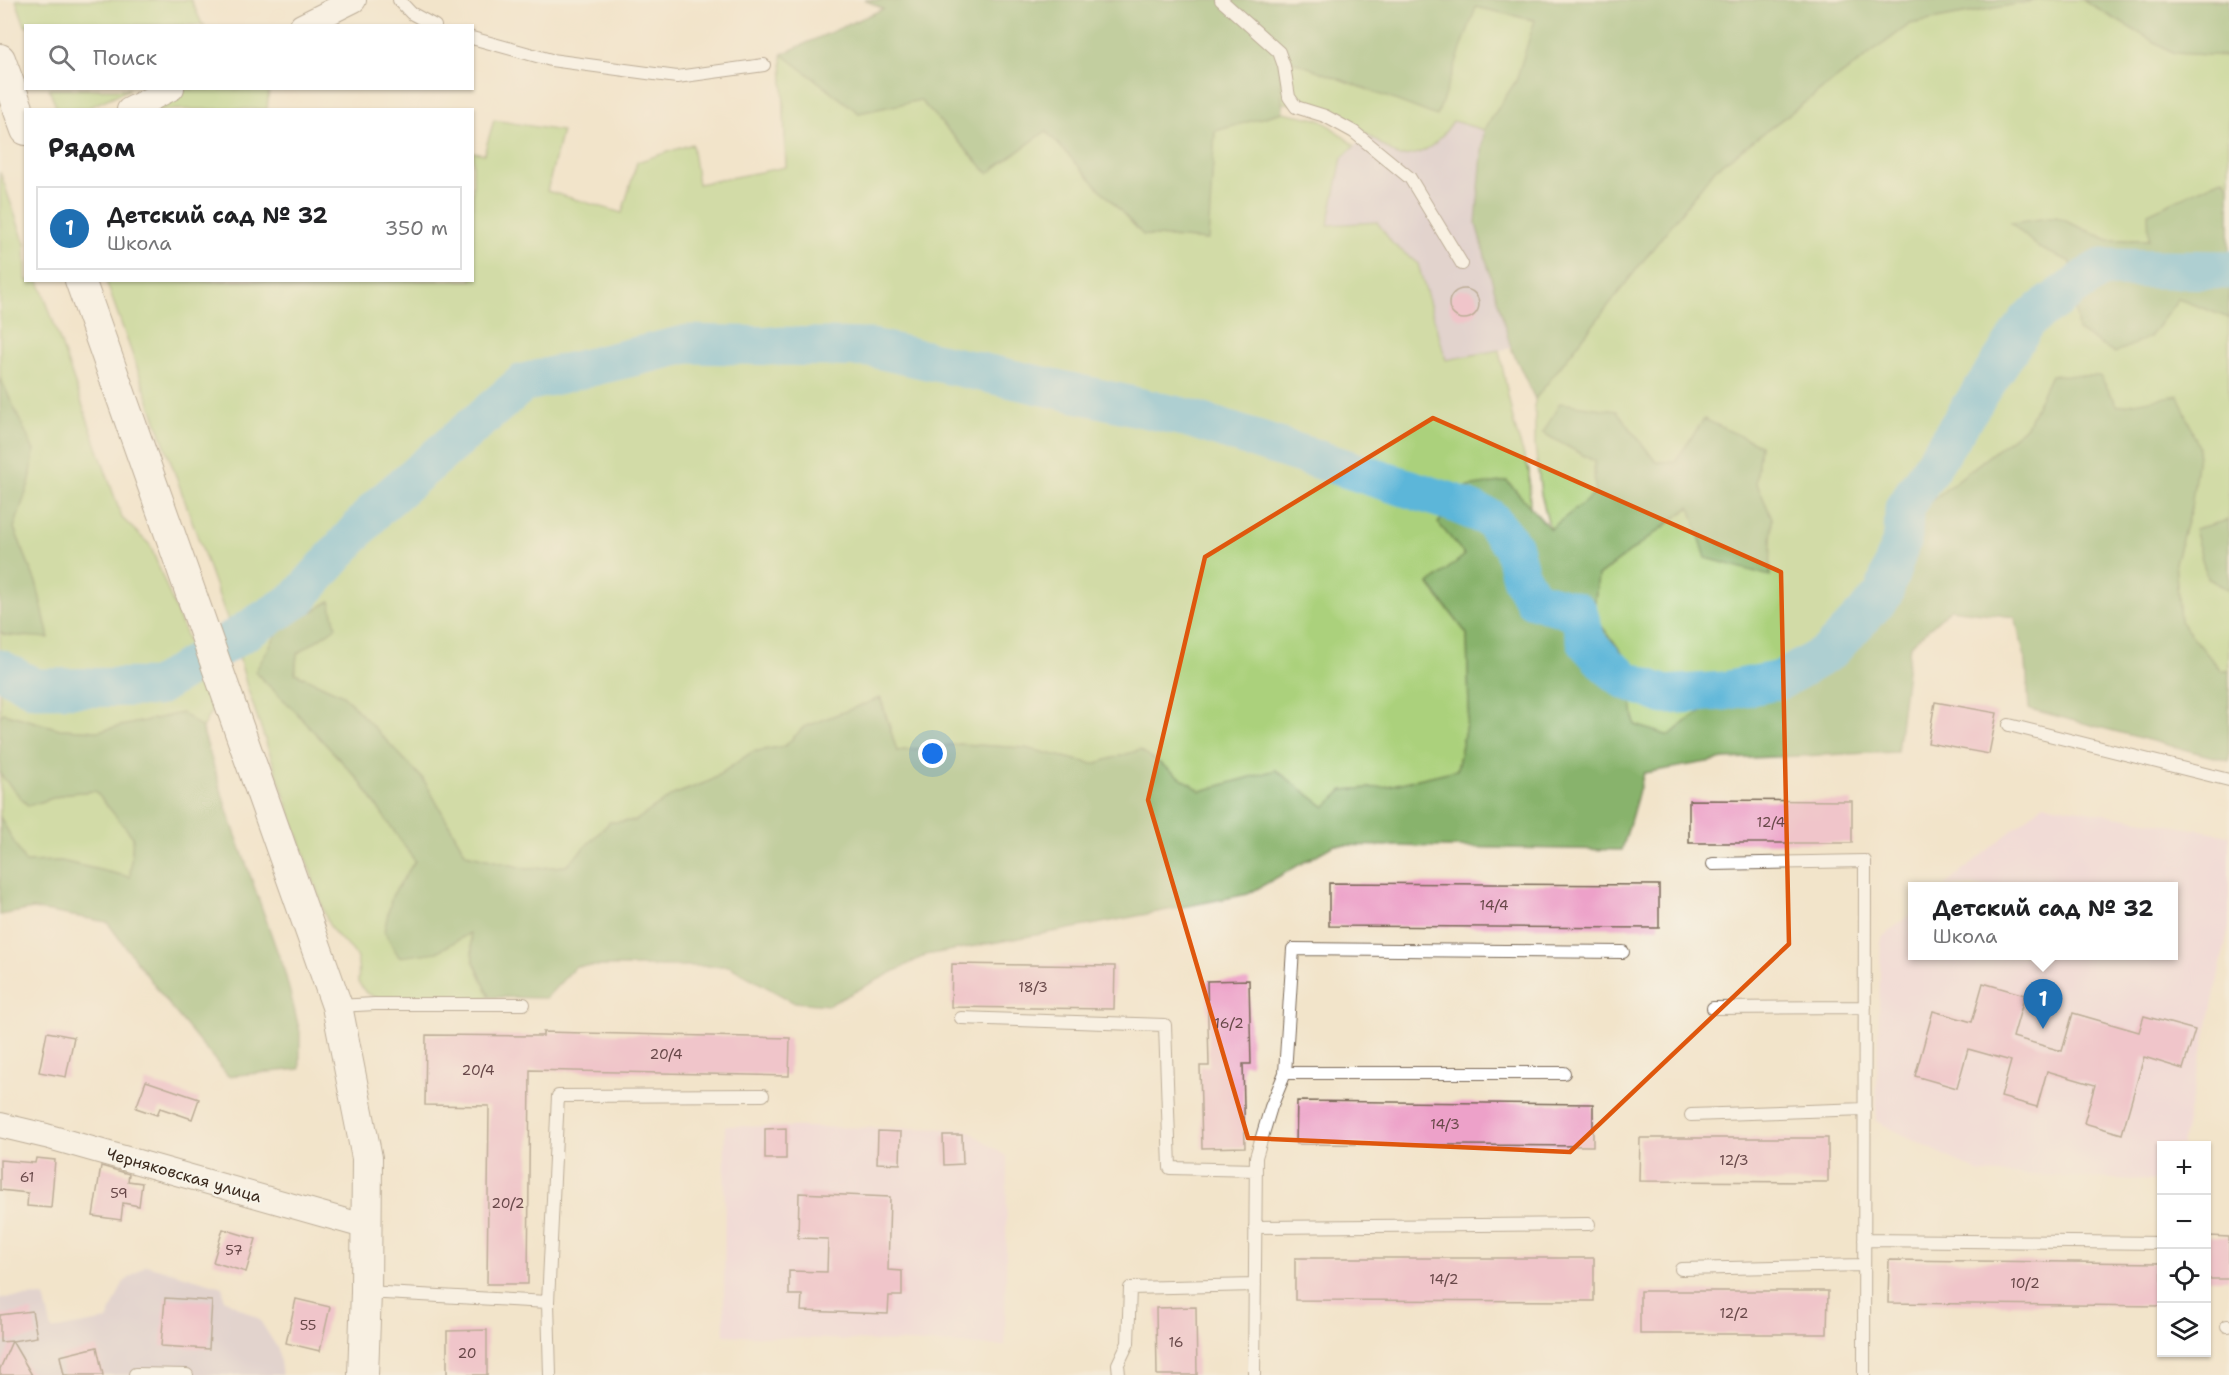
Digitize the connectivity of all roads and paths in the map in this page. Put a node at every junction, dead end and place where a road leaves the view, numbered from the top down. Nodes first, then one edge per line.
1 (354, 0) edge
2 (399, 0) edge
3 (1221, 0) edge
4 (306, 24) edge
5 (431, 24) edge
6 (474, 39) edge
7 (0, 59) edge
8 (764, 65) dead end
9 (168, 90) edge
10 (133, 108) edge
11 (24, 125) edge
12 (1462, 264) dead end
13 (81, 282) edge
14 (2009, 725) dead end
15 (2229, 780) edge
16 (1713, 864) dead end
17 (1623, 952) dead end
18 (525, 1004) dead end
19 (338, 1006) junction
20 (1865, 1007) junction
21 (1713, 1008) dead end
22 (962, 1018) dead end
23 (1285, 1073) junction
24 (1564, 1073) dead end
25 (763, 1095) dead end
26 (1865, 1109) junction
27 (1692, 1115) dead end
28 (0, 1125) edge
29 (1256, 1170) junction
30 (1589, 1224) dead end
31 (367, 1227) junction
32 (1255, 1227) junction
33 (1864, 1240) junction
34 (2157, 1243) edge
35 (1864, 1265) junction
36 (1681, 1269) dead end
37 (1255, 1285) junction
38 (366, 1292) junction
39 (548, 1302) junction
40 (135, 1374) edge
41 (187, 1375) edge
42 (363, 1375) edge
43 (550, 1375) edge
44 (1119, 1375) edge
45 (1254, 1375) edge
46 (1864, 1375) edge

1 - 4 street
2 - 5 lane
3 - 12 lane
6 - 8 lane
7 - 11 street
9 - 10 street
13 - 19 street
14 - 15 lane
16 - 20 lane
17 - 23 lane
18 - 19 lane
19 - 31 street
20 - 21 lane
20 - 26 lane
22 - 29 lane
23 - 24 lane
23 - 29 lane
25 - 39 lane
26 - 27 lane
26 - 33 lane
28 - 31 street, Черняковская улица
29 - 32 lane
30 - 32 lane
31 - 38 street
32 - 37 lane
33 - 34 lane
33 - 35 lane
35 - 36 lane
35 - 46 lane
37 - 44 lane
37 - 45 lane
38 - 39 lane
38 - 42 street
39 - 43 lane
40 - 41 lane

